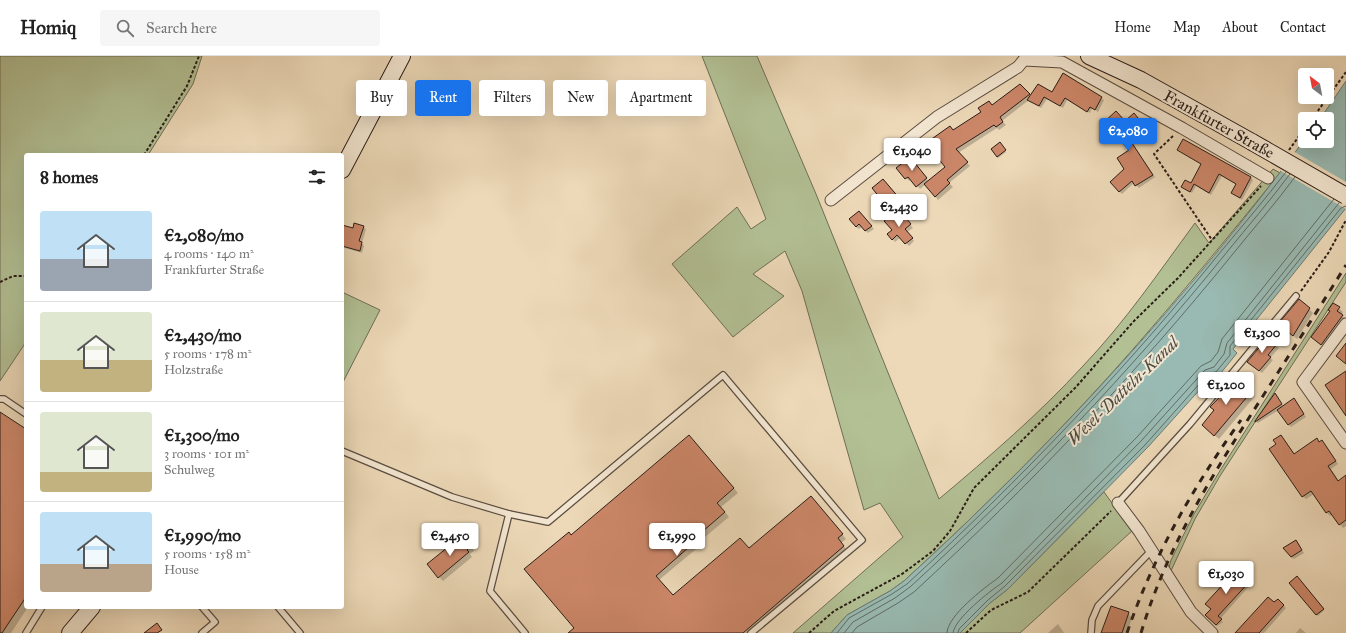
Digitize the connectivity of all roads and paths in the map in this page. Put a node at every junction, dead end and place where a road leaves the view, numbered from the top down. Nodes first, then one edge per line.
1 (198, 56) edge
2 (402, 56) edge
3 (1089, 56) edge
4 (1026, 58) edge
5 (1346, 72) edge
6 (1317, 112) edge
7 (1182, 128) junction
8 (145, 153) edge
9 (344, 166) edge
10 (1268, 178) joint
11 (1346, 196) edge
12 (831, 200) dead end
13 (1346, 220) edge
14 (1212, 240) junction
15 (24, 276) edge
16 (0, 282) edge
17 (1296, 296) joint
18 (1346, 324) edge
19 (0, 399) edge
20 (24, 413) edge
21 (1346, 443) edge
22 (344, 452) edge
23 (1118, 503) junction
24 (509, 514) junction
25 (1151, 551) junction
26 (41, 609) edge
27 (90, 609) edge
28 (204, 609) edge
29 (280, 609) edge
30 (26, 633) edge
31 (70, 633) edge
32 (202, 633) edge
33 (300, 633) edge
34 (525, 633) edge
35 (752, 633) edge
36 (809, 633) edge
37 (966, 633) edge
38 (1091, 633) edge
39 (1212, 633) edge

1 - 8 path
2 - 9 main road
3 - 11 main road, Frankfurter Straße, bridge
4 - 7 street, Frankfurter Straße
4 - 12 street
5 - 6 path
7 - 10 street, Frankfurter Straße
7 - 14 path
10 - 14 path
13 - 17 path
14 - 36 path
15 - 16 path
17 - 23 lane
18 - 21 street
19 - 20 lane
22 - 24 lane
23 - 25 street
23 - 37 path
24 - 34 lane
24 - 35 lane
25 - 38 lane
25 - 39 street
26 - 30 lane
27 - 31 main road
28 - 32 lane
29 - 33 lane

